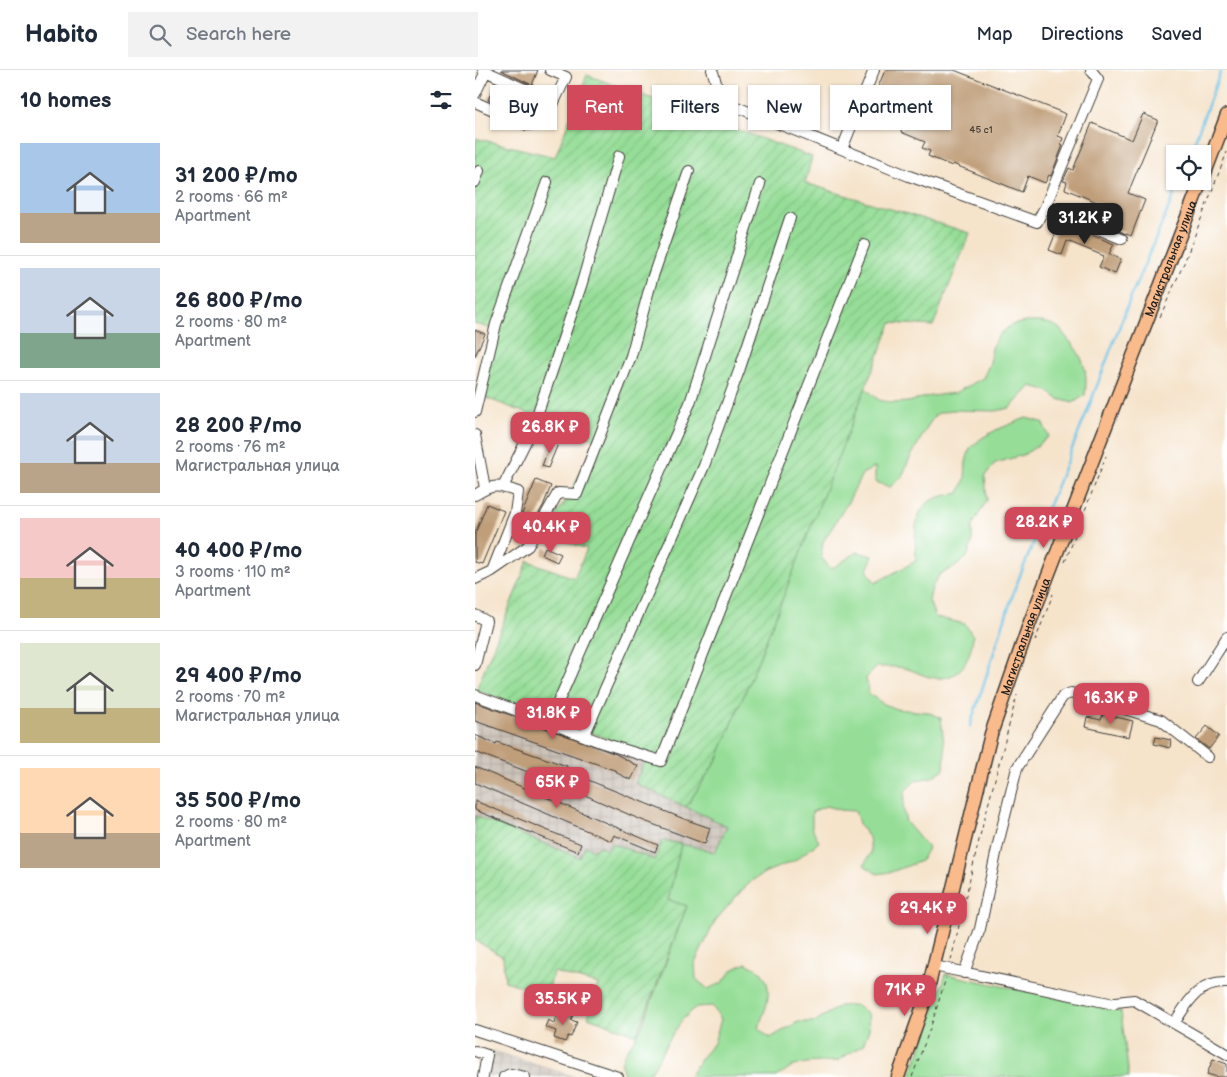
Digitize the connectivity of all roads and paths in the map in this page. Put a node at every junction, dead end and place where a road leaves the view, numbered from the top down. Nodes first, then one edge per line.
1 (550, 70) edge
2 (712, 70) edge
3 (874, 70) edge
4 (1091, 70) edge
5 (489, 71) edge
6 (518, 85) edge
7 (475, 94) edge
8 (557, 94) edge
9 (475, 102) edge
10 (490, 109) edge
11 (1227, 115) edge
12 (842, 149) junction
13 (1227, 152) edge
14 (619, 156) dead end
15 (1211, 157) edge
16 (479, 171) dead end
17 (689, 171) dead end
18 (475, 182) edge
19 (547, 182) dead end
20 (760, 184) dead end
21 (1198, 190) edge
22 (1045, 207) junction
23 (790, 218) dead end
24 (1122, 239) dead end
25 (863, 246) dead end
26 (1158, 322) dead end
27 (475, 412) edge
28 (475, 435) edge
29 (1107, 454) dead end
30 (503, 487) junction
31 (485, 488) junction
32 (475, 494) edge
33 (1066, 561) dead end
34 (492, 571) junction
35 (475, 579) edge
36 (1055, 588) dead end
37 (475, 615) edge
38 (1227, 637) edge
39 (1035, 643) dead end
40 (475, 665) edge
41 (1198, 682) dead end
42 (1017, 694) dead end
43 (475, 695) edge
44 (549, 723) junction
45 (584, 736) junction
46 (1208, 757) dead end
47 (934, 966) junction
48 (949, 969) junction
49 (964, 973) junction
50 (1227, 983) edge
51 (1175, 1022) junction
52 (475, 1030) edge
53 (475, 1051) edge
54 (1227, 1054) edge
55 (483, 1077) edge
56 (504, 1077) edge
57 (525, 1077) edge
58 (618, 1077) edge
59 (898, 1077) edge
60 (912, 1077) edge

1 - 8 lane
2 - 12 lane
3 - 12 lane
4 - 22 lane
5 - 6 lane
5 - 7 lane
9 - 10 lane
11 - 15 main road, Магистральная улица
12 - 22 lane
13 - 26 path
14 - 30 lane
16 - 18 lane
17 - 34 lane
19 - 27 lane
20 - 44 lane
21 - 47 main road, Магистральная улица
22 - 24 lane
23 - 45 lane
25 - 45 lane
28 - 31 lane
29 - 33 path
30 - 31 lane
30 - 34 lane
31 - 32 lane
34 - 35 lane
36 - 39 path
37 - 40 lane
38 - 41 lane
42 - 48 path
43 - 44 lane
44 - 45 lane
46 - 49 lane
47 - 48 lane
47 - 59 main road, Магистральная улица
48 - 49 lane
48 - 60 path
49 - 51 lane
50 - 51 lane
51 - 54 lane
52 - 58 lane
53 - 55 lane
56 - 57 lane

